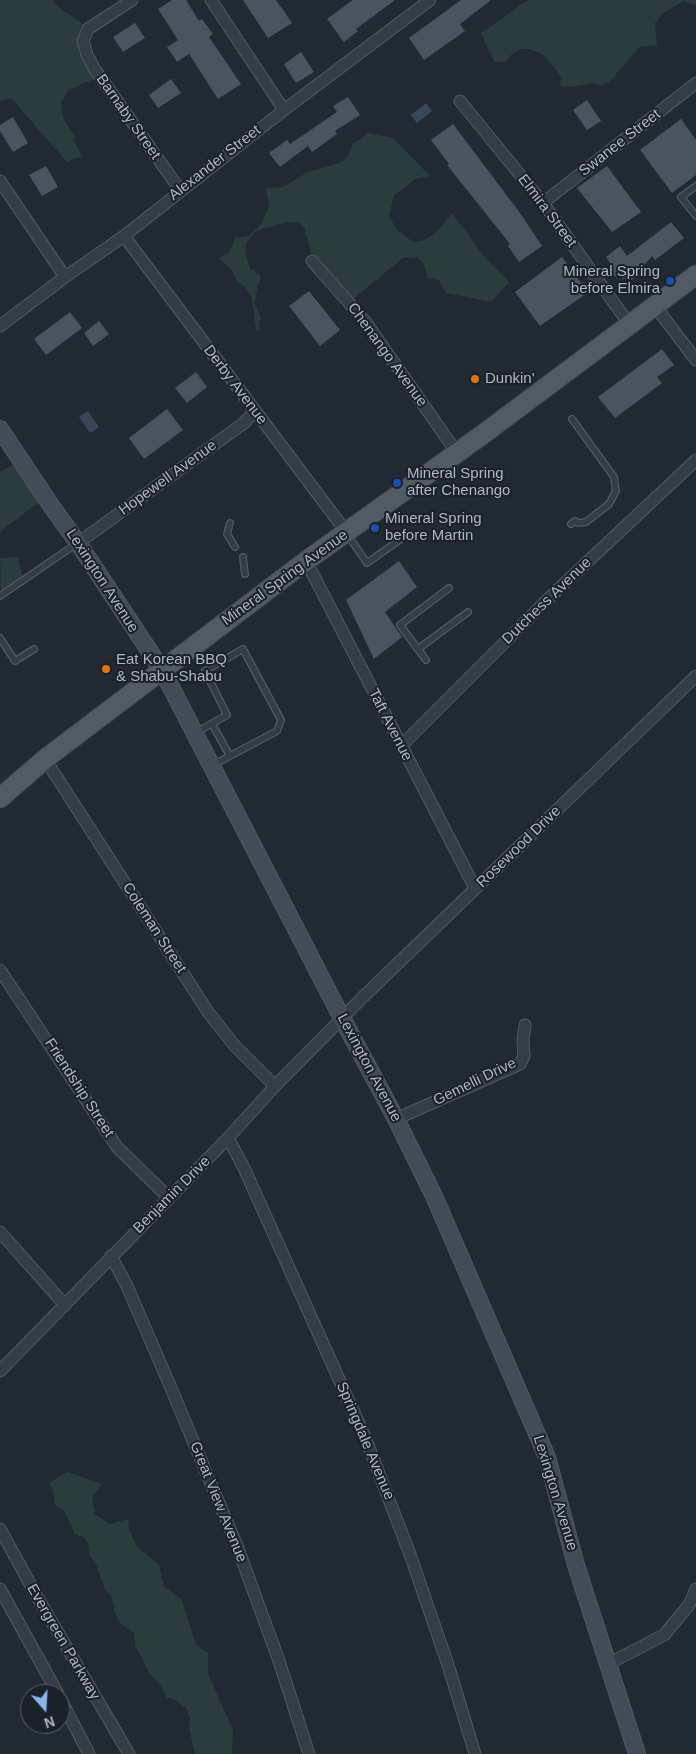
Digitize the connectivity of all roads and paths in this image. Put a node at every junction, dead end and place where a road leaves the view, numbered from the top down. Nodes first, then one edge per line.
1 (132, 0) edge
2 (210, 0) edge
3 (430, 0) edge
4 (696, 83) edge
5 (460, 101) dead end
6 (284, 110) junction
7 (0, 181) edge
8 (696, 186) edge
9 (180, 190) junction
10 (543, 203) junction
11 (696, 216) edge
12 (124, 236) junction
13 (312, 261) dead end
14 (696, 275) edge
15 (65, 277) junction
16 (655, 306) junction
17 (629, 324) junction
18 (0, 326) edge
19 (696, 360) edge
20 (255, 411) junction
21 (572, 419) dead end
22 (0, 429) edge
23 (457, 453) junction
24 (696, 460) edge
25 (230, 523) dead end
26 (571, 524) dead end
27 (347, 533) junction
28 (408, 534) dead end
29 (78, 543) junction
30 (236, 547) dead end
31 (243, 557) dead end
32 (306, 561) junction
33 (245, 574) dead end
34 (449, 588) dead end
35 (0, 596) edge
36 (468, 612) dead end
37 (0, 638) edge
38 (34, 649) dead end
39 (418, 649) junction
40 (426, 660) dead end
41 (162, 670) junction
42 (696, 676) edge
43 (212, 724) junction
44 (195, 733) junction
45 (401, 746) junction
46 (230, 756) junction
47 (45, 759) junction
48 (212, 766) junction
49 (0, 798) edge
50 (476, 888) junction
51 (0, 970) edge
52 (342, 1018) junction
53 (525, 1025) dead end
54 (275, 1086) junction
55 (396, 1119) junction
56 (228, 1138) junction
57 (169, 1198) junction
58 (0, 1232) edge
59 (112, 1256) junction
60 (65, 1305) junction
61 (0, 1371) edge
62 (0, 1529) edge
63 (0, 1588) edge
64 (696, 1589) edge
65 (608, 1664) junction
66 (53, 1684) edge
67 (70, 1717) edge
68 (89, 1754) edge
69 (129, 1754) edge
70 (309, 1754) edge
71 (475, 1754) edge
72 (637, 1754) edge

1 - 9 street, Barnaby Street
2 - 6 street
3 - 6 street, Alexander Street
4 - 10 street, Swanee Street
5 - 10 street, Elmira Street
6 - 9 street, Alexander Street
7 - 15 street
8 - 11 lane
9 - 12 street, Alexander Street
10 - 17 street, Elmira Street
12 - 15 street, Alexander Street
12 - 20 street, Derby Avenue
13 - 23 street, Chenango Avenue
14 - 16 main road, Mineral Spring Avenue
15 - 18 street, Alexander Street
16 - 17 main road, Mineral Spring Avenue
16 - 19 street
17 - 23 main road, Mineral Spring Avenue
20 - 27 street, Derby Avenue
20 - 29 street, Hopewell Avenue
21 - 26 lane
22 - 29 street, Lexington Avenue
23 - 27 main road, Mineral Spring Avenue
24 - 45 street, Dutchess Avenue
25 - 30 lane
27 - 28 lane
27 - 32 main road, Mineral Spring Avenue
29 - 35 lane
29 - 41 street, Lexington Avenue
31 - 33 lane
32 - 41 main road, Mineral Spring Avenue
32 - 45 street, Taft Avenue
34 - 39 lane
36 - 39 lane
37 - 38 lane
39 - 40 lane
41 - 44 street, Lexington Avenue
41 - 47 main road, Mineral Spring Avenue
42 - 50 street, Rosewood Drive
43 - 44 lane
43 - 46 lane
43 - 46 lane
44 - 48 street, Lexington Avenue
45 - 50 street, Taft Avenue
46 - 48 lane
47 - 49 main road, Mineral Spring Avenue
47 - 54 street, Coleman Street
48 - 52 street, Lexington Avenue
50 - 52 street, Rosewood Drive
51 - 57 street, Friendship Street
52 - 54 street, Benjamin Drive
52 - 55 street, Lexington Avenue
53 - 55 street, Gemelli Drive
54 - 56 street, Benjamin Drive
55 - 65 street, Lexington Avenue
56 - 57 street, Benjamin Drive
56 - 71 street, Springdale Avenue
57 - 59 street, Benjamin Drive
58 - 60 street
59 - 60 street, Benjamin Drive
59 - 70 street, Great View Avenue
60 - 61 street, Benjamin Drive
62 - 69 street, Evergreen Parkway
63 - 66 street, Evergreen Parkway
64 - 65 street
65 - 72 street, Lexington Avenue
67 - 68 street, Evergreen Parkway

